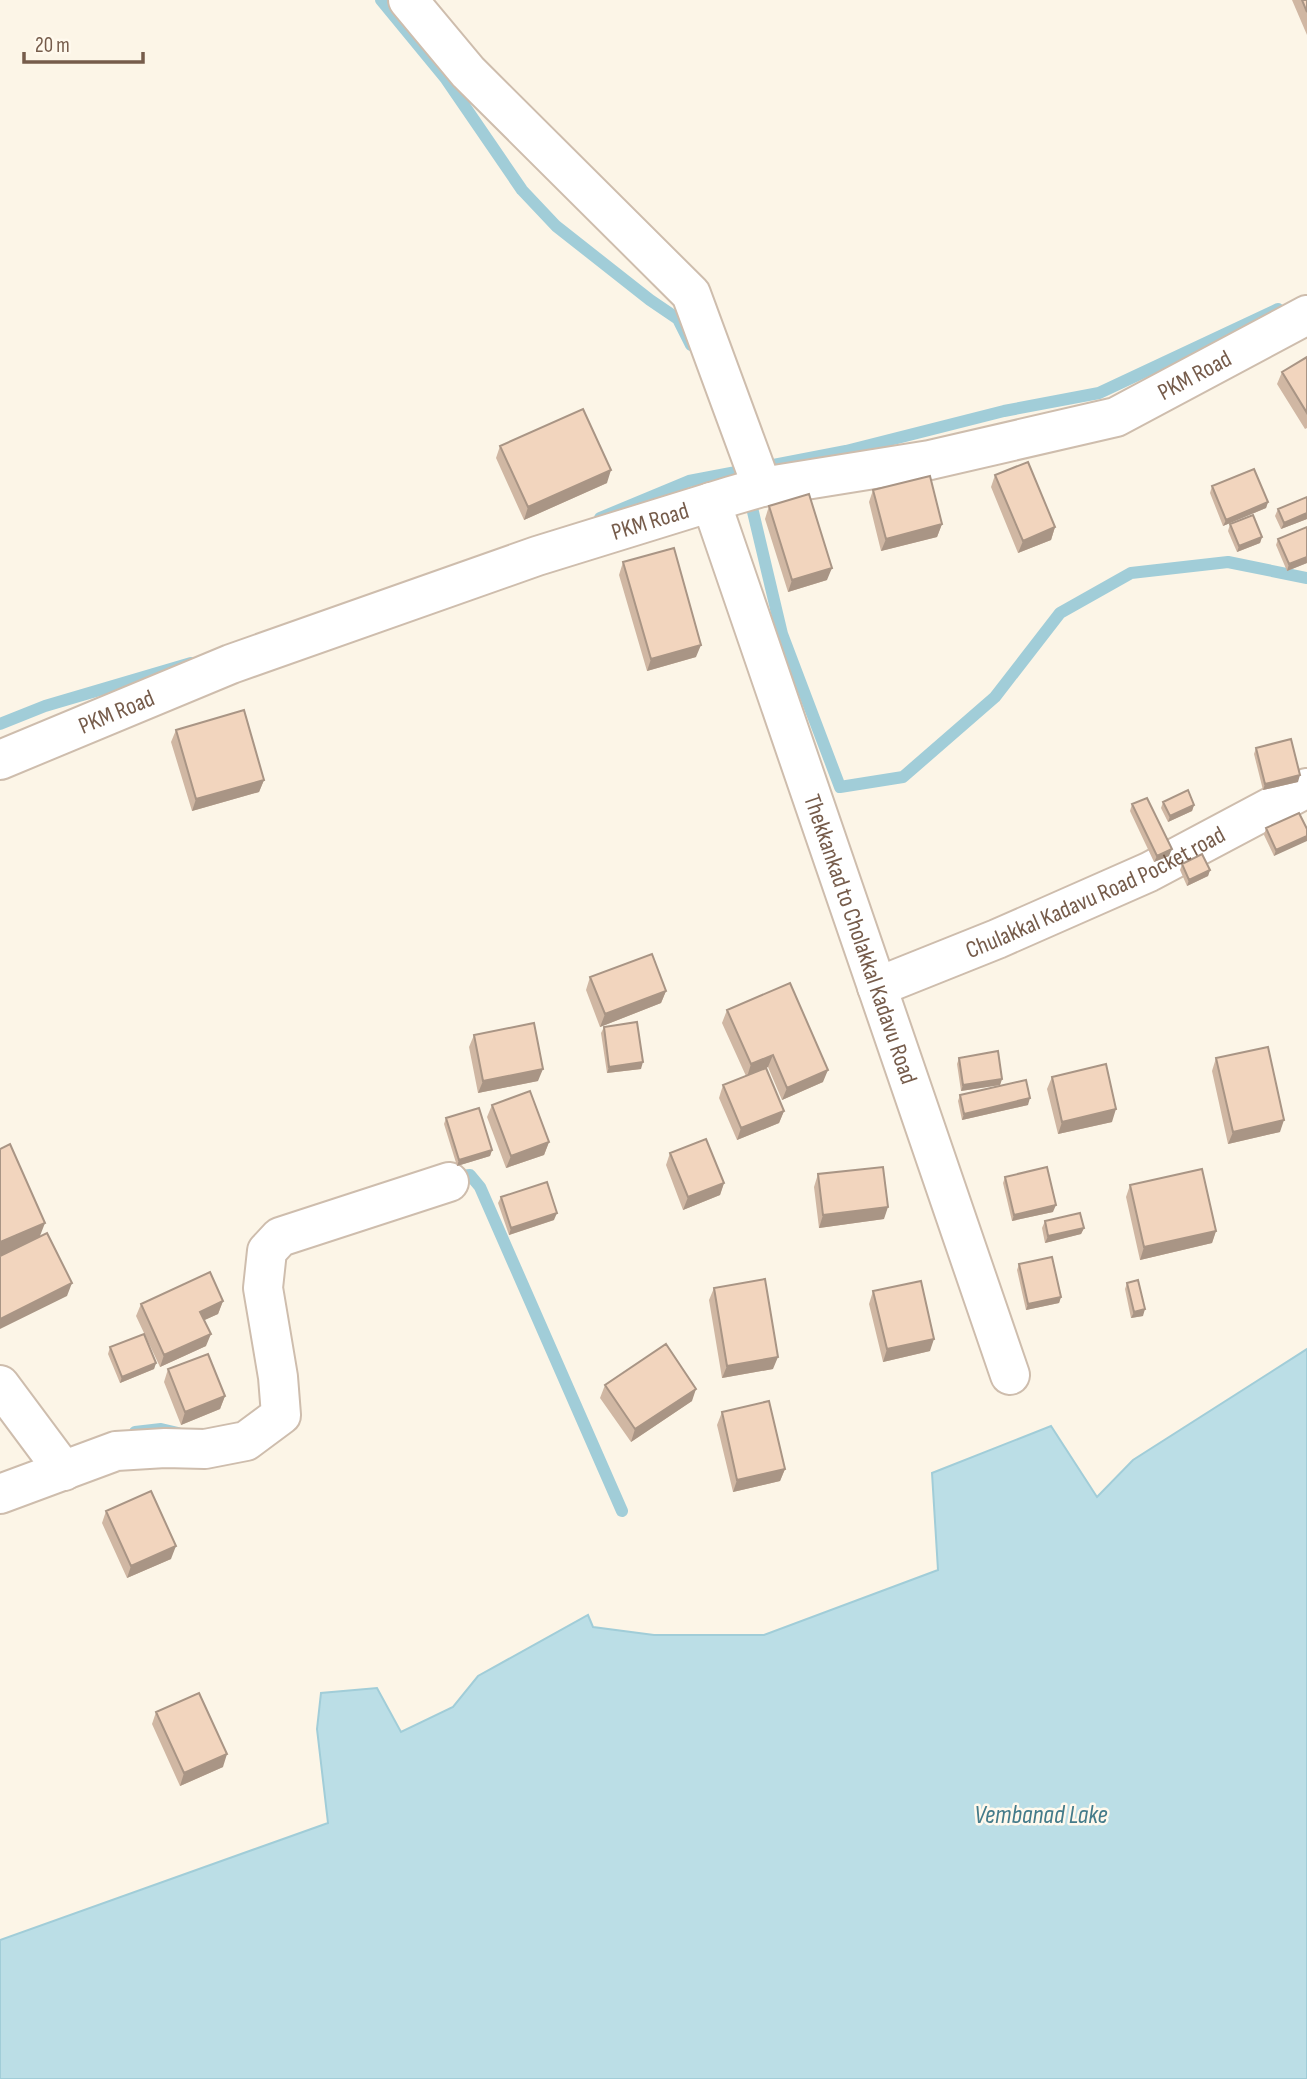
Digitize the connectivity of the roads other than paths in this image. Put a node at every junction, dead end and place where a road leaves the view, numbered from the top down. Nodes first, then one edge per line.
1 (408, 0) edge
2 (1307, 315) edge
3 (762, 487) junction
4 (711, 502) junction
5 (0, 760) edge
6 (1307, 788) edge
7 (877, 987) junction
8 (449, 1182) dead end
9 (1010, 1375) dead end
10 (0, 1384) edge
11 (64, 1471) junction
12 (0, 1494) edge

1 - 3 street
2 - 3 street, PKM Road
3 - 4 street, PKM Road
4 - 5 street, PKM Road
4 - 7 street, Thekkankad to Cholakkal Kadavu Road
6 - 7 street, Chulakkal Kadavu Road Pocket road
7 - 9 street, Thekkankad to Cholakkal Kadavu Road
8 - 11 street
10 - 11 street
11 - 12 street

